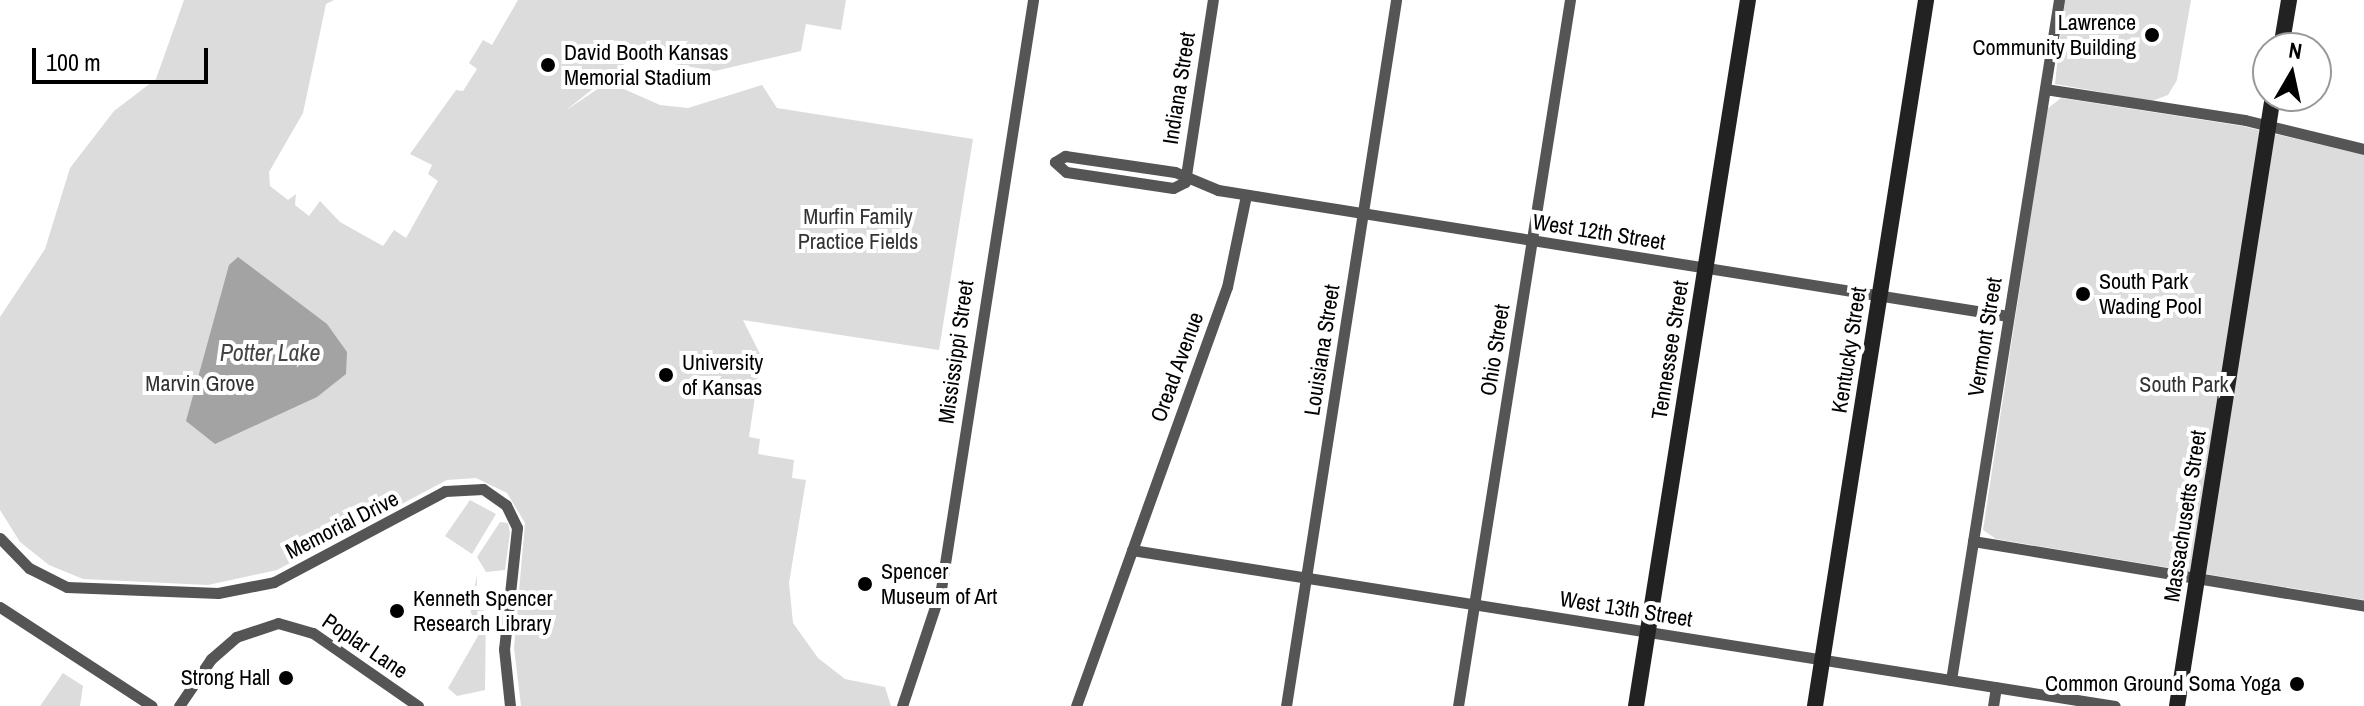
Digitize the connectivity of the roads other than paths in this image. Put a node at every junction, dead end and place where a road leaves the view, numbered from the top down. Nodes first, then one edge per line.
1 (1033, 0) edge
2 (1213, 0) edge
3 (1396, 0) edge
4 (1570, 0) edge
5 (1748, 0) edge
6 (1926, 0) edge
7 (2059, 0) edge
8 (2289, 0) edge
9 (2284, 32) edge
10 (2045, 89) junction
11 (2271, 112) edge
12 (2269, 125) junction
13 (2364, 149) edge
14 (1185, 182) junction
15 (1246, 195) junction
16 (1363, 214) junction
17 (1532, 241) junction
18 (1705, 268) junction
19 (1880, 296) junction
20 (2008, 316) junction
21 (0, 538) edge
22 (1973, 541) junction
23 (1132, 550) junction
24 (2198, 577) junction
25 (1306, 579) junction
26 (1474, 605) junction
27 (2364, 606) edge
28 (0, 607) edge
29 (1648, 633) junction
30 (1822, 660) junction
31 (1951, 680) junction
32 (1996, 687) junction
33 (152, 706) edge
34 (179, 706) edge
35 (418, 706) edge
36 (510, 706) edge
37 (902, 706) edge
38 (1076, 706) edge
39 (1286, 706) edge
40 (1458, 706) edge
41 (1636, 706) edge
42 (1815, 706) edge
43 (1993, 706) edge
44 (2115, 706) edge
45 (2177, 706) edge

1 - 37 street, Mississippi Street
2 - 14 street, Indiana Street
3 - 16 street, Louisiana Street
4 - 17 street, Ohio Street
5 - 18 main road, Tennessee Street
6 - 19 main road, Kentucky Street
7 - 10 street, Vermont Street
8 - 9 main road
10 - 12 street
10 - 20 street, Vermont Street
11 - 12 main road, Massachusetts Street
12 - 13 street
12 - 24 main road, Massachusetts Street
14 - 14 street, West 12th Street
14 - 15 street, West 12th Street
15 - 16 street, West 12th Street
15 - 23 street, Oread Avenue
16 - 17 street, West 12th Street
16 - 25 street, Louisiana Street
17 - 18 street, West 12th Street
17 - 26 street, Ohio Street
18 - 19 street, West 12th Street
18 - 29 main road, Tennessee Street
19 - 20 street, West 12th Street
19 - 30 main road, Kentucky Street
20 - 22 street, Vermont Street
21 - 36 street, Memorial Drive
22 - 24 street
22 - 31 street, Vermont Street
23 - 25 street, West 13th Street
23 - 38 street, Oread Avenue
24 - 27 street
24 - 45 main road, Massachusetts Street
25 - 26 street, West 13th Street
25 - 39 street, Louisiana Street
26 - 29 street, West 13th Street
26 - 40 street, Ohio Street
28 - 33 street
29 - 30 street, West 13th Street
29 - 41 main road, Tennessee Street
30 - 31 street, West 13th Street
30 - 42 main road, Kentucky Street
31 - 32 street, West 13th Street
32 - 43 street
32 - 44 street, West 13th Street
34 - 35 street, Poplar Lane

